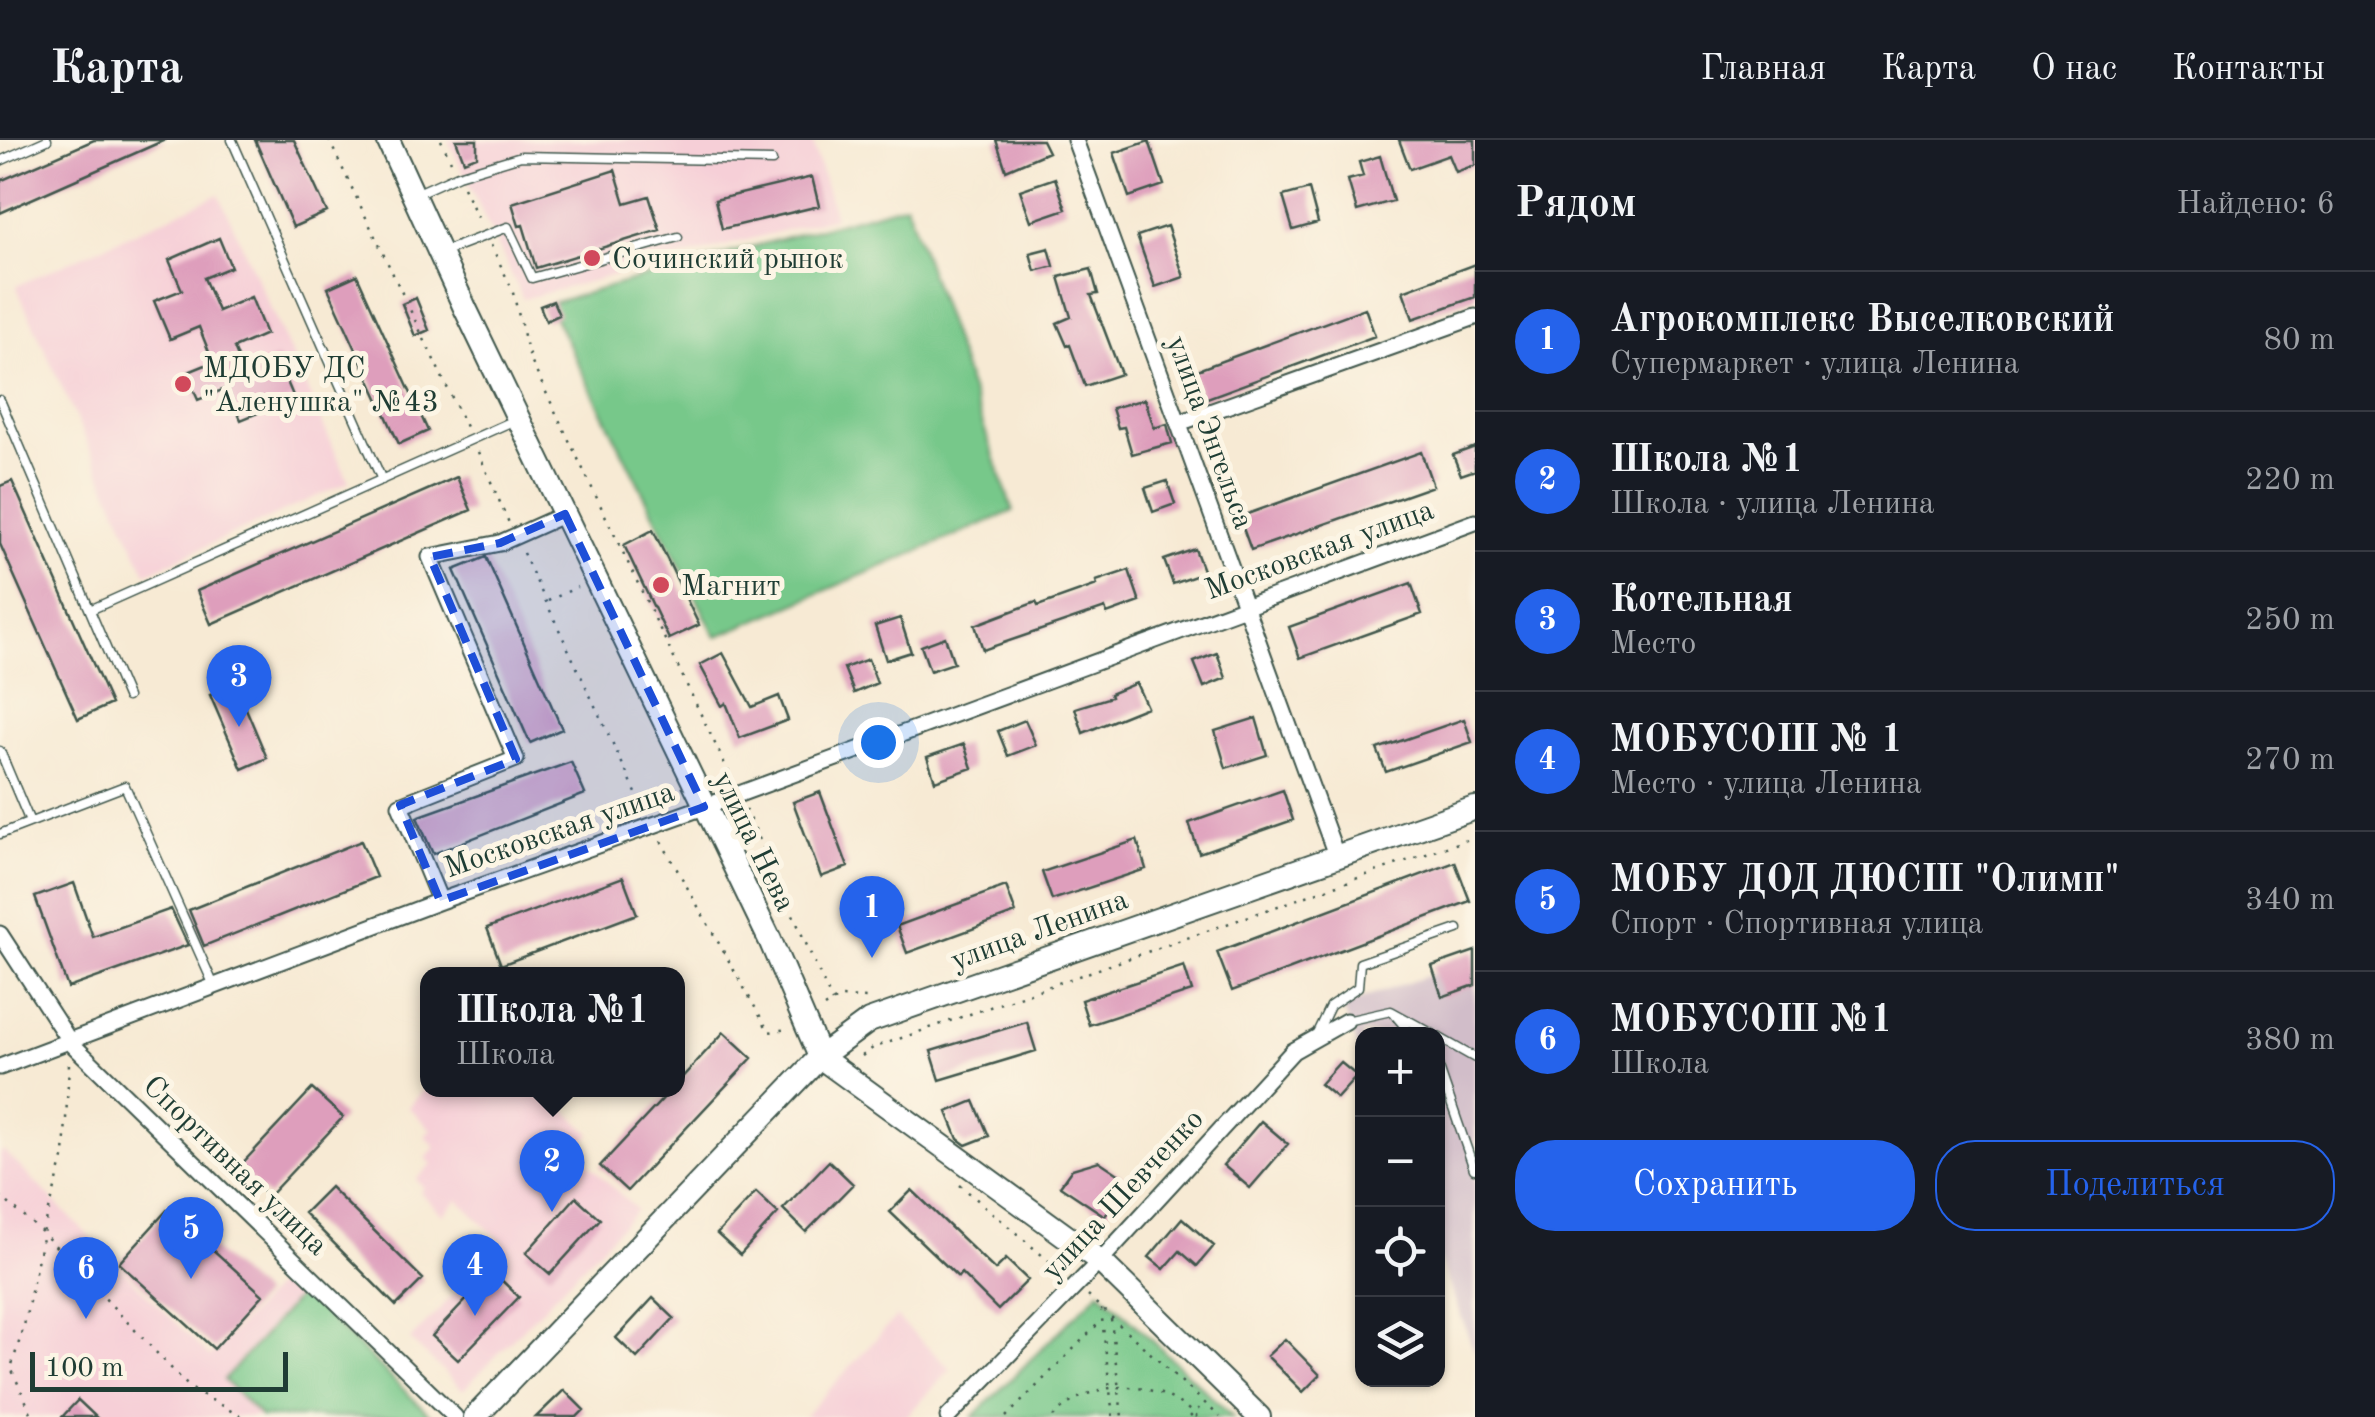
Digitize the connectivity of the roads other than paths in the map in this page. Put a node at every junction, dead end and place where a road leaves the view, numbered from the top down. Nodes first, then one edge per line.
1 (47, 140) edge
2 (232, 140) edge
3 (388, 140) edge
4 (1074, 140) edge
5 (0, 160) edge
6 (772, 161) dead end
7 (414, 194) junction
8 (678, 237) dead end
9 (440, 252) junction
10 (1475, 317) edge
11 (0, 400) edge
12 (519, 418) junction
13 (1179, 424) junction
14 (382, 480) junction
15 (565, 514) junction
16 (1475, 522) edge
17 (1244, 605) junction
18 (90, 610) junction
19 (127, 697) dead end
20 (0, 751) edge
21 (704, 808) junction
22 (1474, 812) edge
23 (30, 822) junction
24 (0, 834) edge
25 (1336, 855) junction
26 (440, 900) junction
27 (1458, 929) dead end
28 (0, 934) edge
29 (214, 988) junction
30 (1391, 1011) junction
31 (1346, 1022) joint
32 (1405, 1027) edge
33 (1419, 1027) edge
34 (1314, 1039) junction
35 (70, 1042) junction
36 (1445, 1042) edge
37 (820, 1057) junction
38 (1475, 1058) edge
39 (0, 1067) edge
40 (1445, 1085) edge
41 (1475, 1170) edge
42 (1100, 1261) junction
43 (455, 1417) edge
44 (474, 1417) edge
45 (948, 1417) edge
46 (1259, 1417) edge

1 - 5 lane
2 - 14 lane
3 - 7 main road, улица Нева
4 - 13 street, улица Энгельса
6 - 7 lane
7 - 9 main road, улица Нева
8 - 9 lane
9 - 12 main road, улица Нева
10 - 13 street
11 - 18 lane
12 - 14 lane
12 - 15 main road, улица Нева
13 - 17 street, улица Энгельса
14 - 18 lane
15 - 21 main road, улица Нева
15 - 26 street
16 - 17 street, Московская улица
17 - 21 street, Московская улица
17 - 25 street, улица Энгельса
18 - 19 lane
20 - 23 lane
21 - 26 street, Московская улица
21 - 37 main road, улица Нева
22 - 25 main road, улица Ленина
23 - 24 lane
23 - 29 lane
25 - 37 main road, улица Ленина
26 - 29 street, Московская улица
27 - 34 lane
28 - 35 street, Спортивная улица
29 - 35 street, Московская улица
30 - 31 lane
30 - 32 lane
30 - 33 lane
31 - 34 street, улица Шевченко
34 - 42 street, улица Шевченко
35 - 39 street, Московская улица
35 - 43 street, Спортивная улица
36 - 38 lane
37 - 42 main road
37 - 44 main road, улица Ленина
40 - 41 lane
42 - 45 street, улица Шевченко
42 - 46 main road

